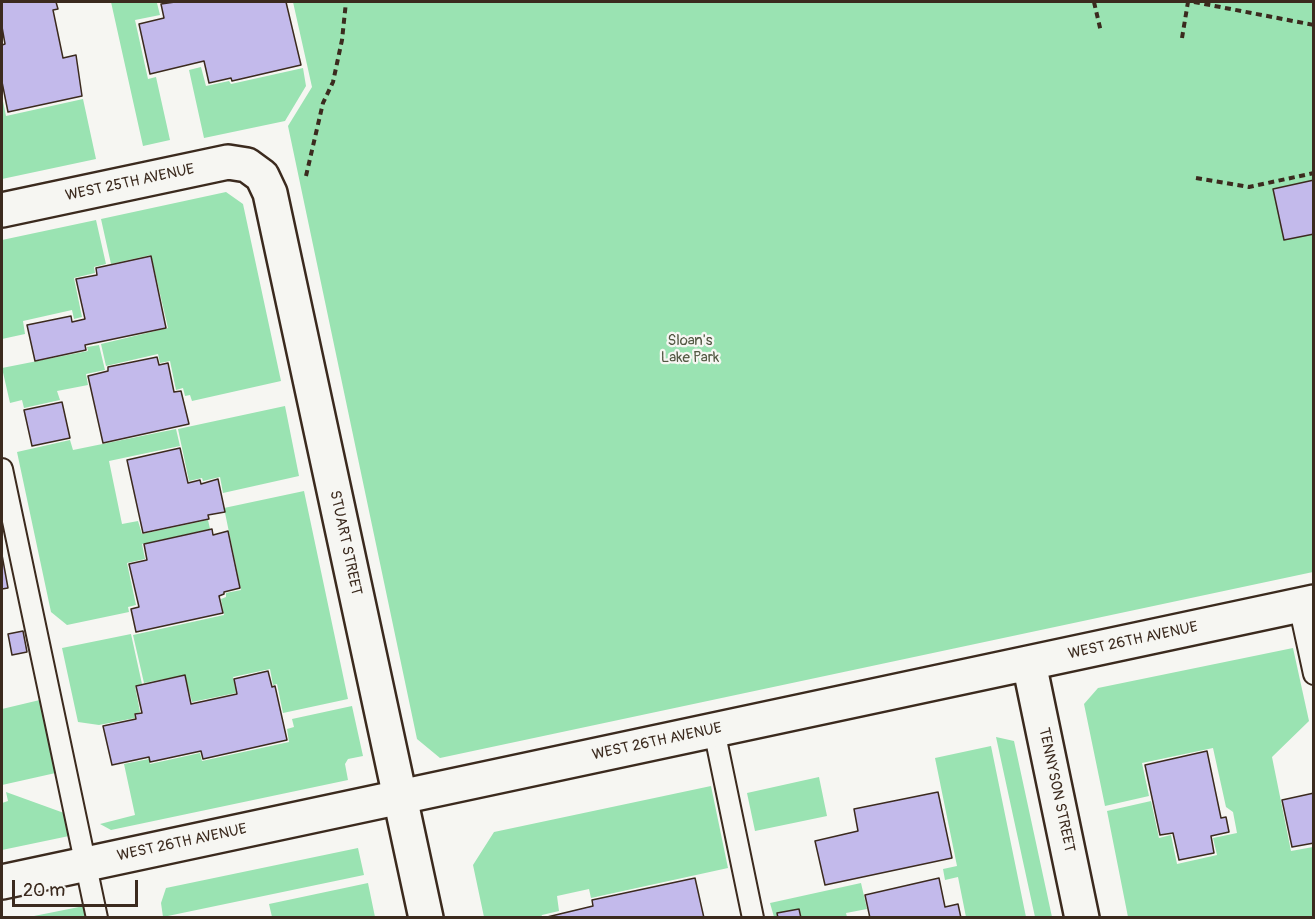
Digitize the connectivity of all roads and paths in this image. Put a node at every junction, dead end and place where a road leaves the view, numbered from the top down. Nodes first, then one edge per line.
1 (346, 2) edge
2 (1095, 2) edge
3 (1188, 2) edge
4 (1194, 2) edge
5 (1314, 26) edge
6 (1101, 32) dead end
7 (1182, 39) dead end
8 (257, 171) joint
9 (1314, 173) edge
10 (1196, 178) dead end
11 (304, 184) dead end
12 (2, 210) edge
13 (2, 469) edge
14 (1306, 604) edge
15 (1029, 663) junction
16 (1314, 674) edge
17 (714, 730) junction
18 (399, 797) junction
19 (86, 864) junction
20 (2, 882) edge
21 (97, 918) edge
22 (426, 918) edge
23 (753, 918) edge
24 (1082, 918) edge

1 - 11 path
2 - 6 path
3 - 7 path
4 - 5 path
8 - 12 street, WEST 25TH AVENUE
8 - 18 street, STUART STREET
9 - 10 path
13 - 19 lane
14 - 15 street, WEST 26TH AVENUE
14 - 16 lane
15 - 17 street, WEST 26TH AVENUE
15 - 24 street, TENNYSON STREET
17 - 18 street, WEST 26TH AVENUE
17 - 23 lane
18 - 19 street, WEST 26TH AVENUE
18 - 22 street, STUART STREET
19 - 20 street, WEST 26TH AVENUE
19 - 21 lane

